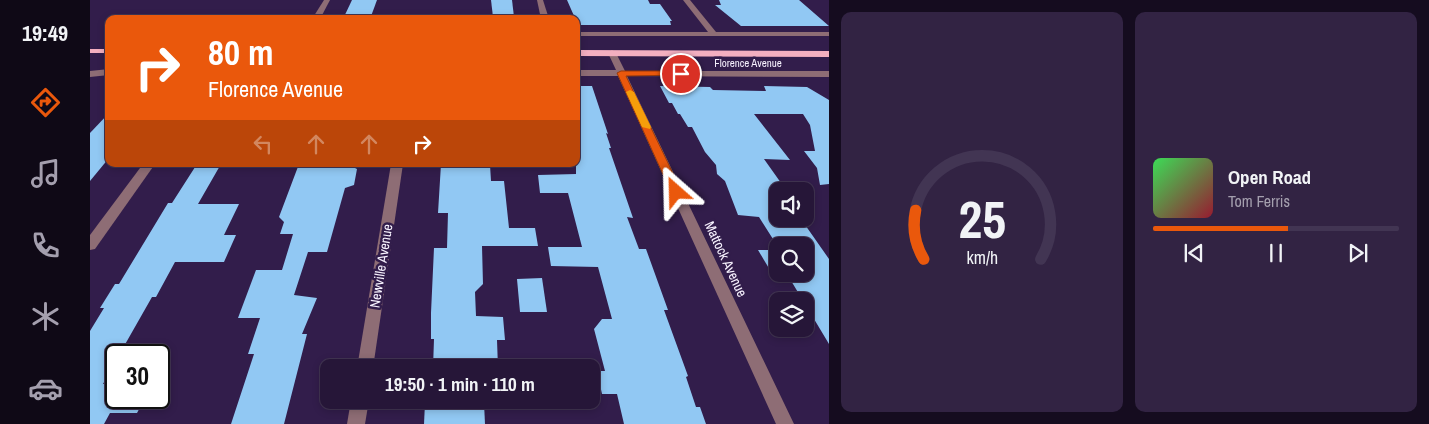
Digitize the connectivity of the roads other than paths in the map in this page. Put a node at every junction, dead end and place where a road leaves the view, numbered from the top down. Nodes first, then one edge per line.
1 (327, 0) edge
2 (540, 0) edge
3 (686, 0) edge
4 (318, 15) edge
5 (544, 15) edge
6 (580, 34) edge
7 (714, 34) junction
8 (829, 34) edge
9 (90, 51) edge
10 (105, 51) edge
11 (580, 53) edge
12 (612, 53) junction
13 (829, 54) edge
14 (105, 72) edge
15 (580, 73) edge
16 (621, 73) junction
17 (90, 74) edge
18 (829, 74) edge
19 (147, 167) edge
20 (397, 167) edge
21 (90, 245) edge
22 (366, 359) edge
23 (358, 409) edge
24 (356, 424) edge
25 (785, 424) edge

1 - 4 street
2 - 5 street
3 - 7 street
6 - 7 street
7 - 8 street
9 - 10 main road
11 - 12 main road, Florence Avenue
12 - 13 main road, Florence Avenue
12 - 16 street, Mattock Avenue
14 - 17 street
15 - 16 street, Florence Avenue
16 - 18 street, Florence Avenue
16 - 25 street, Mattock Avenue
19 - 21 street
20 - 22 street, Newville Avenue
23 - 24 street

